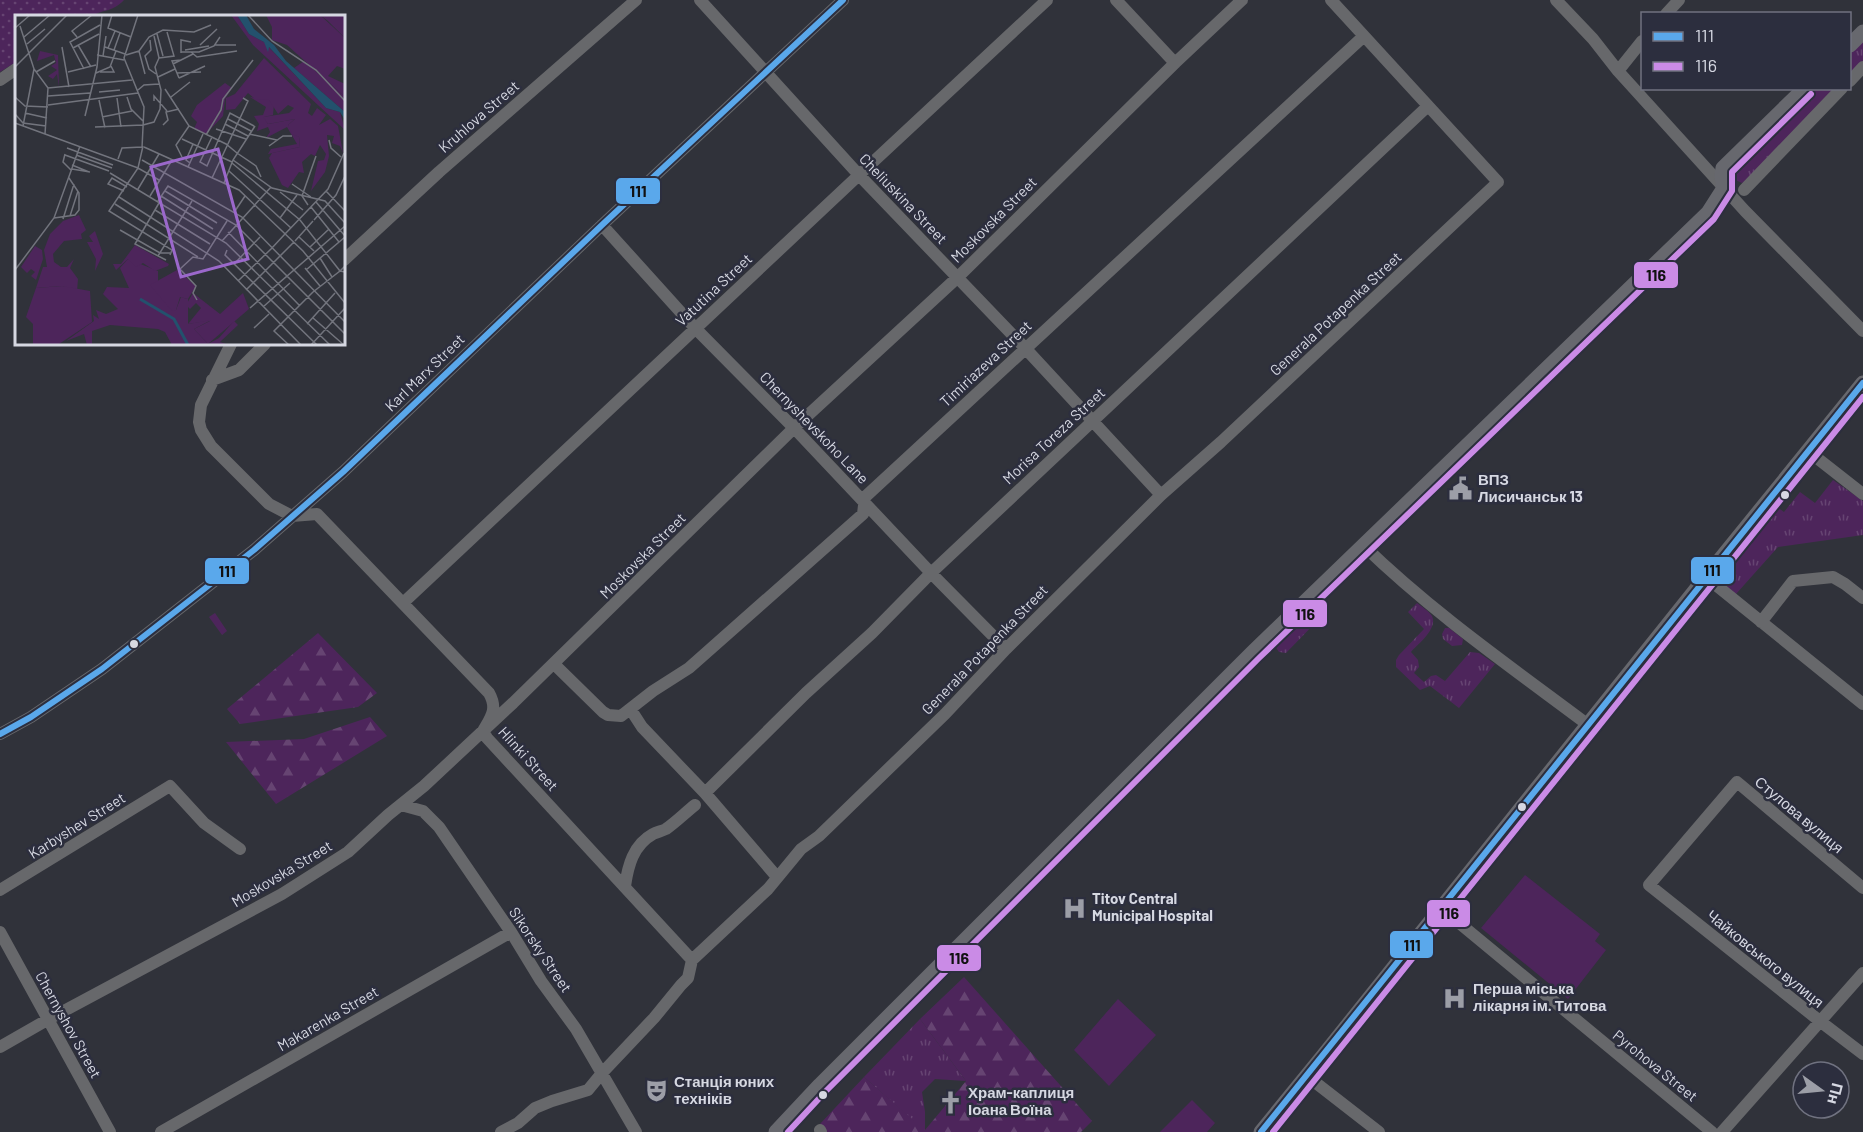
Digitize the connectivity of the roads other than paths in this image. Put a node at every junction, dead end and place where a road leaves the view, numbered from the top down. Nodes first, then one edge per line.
1 (636, 0) edge
2 (700, 0) edge
3 (843, 0) edge
4 (1047, 0) edge
5 (1116, 0) edge
6 (1242, 0) edge
7 (1331, 0) edge
8 (1556, 0) edge
9 (1679, 0) edge
10 (1667, 12) edge
11 (1863, 32) edge
12 (1364, 36) junction
13 (1641, 42) edge
14 (1851, 44) edge
15 (1175, 63) junction
16 (1863, 67) edge
17 (15, 70) edge
18 (1618, 71) junction
19 (766, 73) junction
20 (0, 80) edge
21 (1851, 80) edge
22 (1803, 90) edge
23 (1840, 90) edge
24 (1428, 106) junction
25 (859, 175) junction
26 (1724, 188) junction
27 (1744, 190) junction
28 (1745, 211) junction
29 (602, 225) junction
30 (345, 259) edge
31 (958, 277) junction
32 (695, 328) junction
33 (1863, 331) edge
34 (230, 345) edge
35 (264, 345) edge
36 (1025, 348) junction
37 (212, 380) junction
38 (1863, 383) edge
39 (1092, 421) junction
40 (794, 428) junction
41 (1808, 451) junction
42 (1863, 494) edge
43 (1161, 495) junction
44 (864, 502) junction
45 (292, 516) junction
46 (1363, 544) junction
47 (931, 573) junction
48 (1706, 577) junction
49 (1863, 598) edge
50 (403, 603) junction
51 (1761, 621) junction
52 (1006, 649) junction
53 (554, 664) junction
54 (1863, 704) edge
55 (631, 710) junction
56 (1587, 724) junction
57 (483, 731) junction
58 (0, 734) edge
59 (705, 793) junction
60 (401, 805) junction
61 (695, 805) dead end
62 (240, 849) dead end
63 (777, 877) junction
64 (1649, 885) joint
65 (625, 886) junction
66 (1863, 888) edge
67 (0, 891) edge
68 (1441, 908) junction
69 (0, 932) edge
70 (511, 932) junction
71 (692, 960) junction
72 (1863, 974) edge
73 (47, 1020) junction
74 (1821, 1022) junction
75 (0, 1047) edge
76 (1863, 1054) edge
77 (602, 1073) junction
78 (1308, 1076) junction
79 (110, 1132) edge
80 (161, 1132) edge
81 (501, 1132) edge
82 (636, 1132) edge
83 (776, 1132) edge
84 (1261, 1132) edge
85 (1379, 1132) edge
86 (1712, 1132) edge
87 (1722, 1132) edge

1 - 30 street, Kruhlova Street
2 - 19 street, Cheliuskina Street
3 - 19 street, Karl Marx Street
4 - 25 street, Vatutina Street
5 - 15 street
6 - 15 street, Moskovska Street
7 - 12 street
8 - 18 street
9 - 10 street
11 - 14 main road
12 - 24 street
12 - 36 street, Timiriazeva Street
13 - 18 street
15 - 31 street, Moskovska Street
16 - 21 street
17 - 20 street
18 - 26 street
19 - 25 street, Cheliuskina Street
19 - 29 street, Karl Marx Street
22 - 26 main road
23 - 27 street
24 - 39 street, Morisa Toreza Street
24 - 43 street, Generala Potapenka Street
25 - 31 street, Cheliuskina Street
25 - 32 street, Vatutina Street
26 - 27 street
26 - 28 street
26 - 46 main road
27 - 28 street
28 - 33 street
29 - 32 street, Chernyshevskoho Lane
29 - 45 street, Karl Marx Street
31 - 36 street, Cheliuskina Street
31 - 40 street, Moskovska Street
32 - 40 street, Chernyshevskoho Lane
32 - 50 street, Vatutina Street
34 - 37 street
35 - 37 street
36 - 39 street, Cheliuskina Street
36 - 44 street, Timiriazeva Street
37 - 45 street
38 - 41 main road
39 - 43 street, Cheliuskina Street
39 - 47 street, Morisa Toreza Street
40 - 44 street, Chernyshevskoho Lane
40 - 53 street, Moskovska Street
41 - 42 street
41 - 48 main road
43 - 52 street, Generala Potapenka Street
44 - 47 street, Chernyshevskoho Lane
44 - 55 street, Timiriazeva Street
45 - 50 street, Hlinki Street
45 - 58 street, Karl Marx Street
46 - 56 street
46 - 83 main road
47 - 52 street, Chernyshevskoho Lane
47 - 59 street, Morisa Toreza Street
48 - 51 street
48 - 56 main road
49 - 51 street
50 - 57 street, Hlinki Street
51 - 54 street
52 - 63 street, Generala Potapenka Street
53 - 55 street
53 - 57 street, Moskovska Street
55 - 59 street
56 - 68 main road
57 - 60 street, Moskovska Street
57 - 65 street, Hlinki Street
59 - 63 street
60 - 70 street, Sikorsky Street
60 - 73 street, Moskovska Street
61 - 65 street
62 - 67 street, Karbyshev Street
63 - 71 street, Generala Potapenka Street
64 - 66 street, Стулова вулиця
64 - 74 street, Чайковського вулиця
65 - 71 street, Hlinki Street
68 - 78 main road
68 - 86 street, Pyrohova Street
69 - 73 street, Chernyshov Street
70 - 77 street, Sikorsky Street
70 - 80 street, Makarenka Street
71 - 77 street, Generala Potapenka Street
72 - 74 street
73 - 75 street, Moskovska Street
73 - 79 street, Chernyshov Street
74 - 76 street, Чайковського вулиця
74 - 87 street
77 - 81 street, Generala Potapenka Street
77 - 82 street, Sikorsky Street
78 - 84 main road
78 - 85 street

